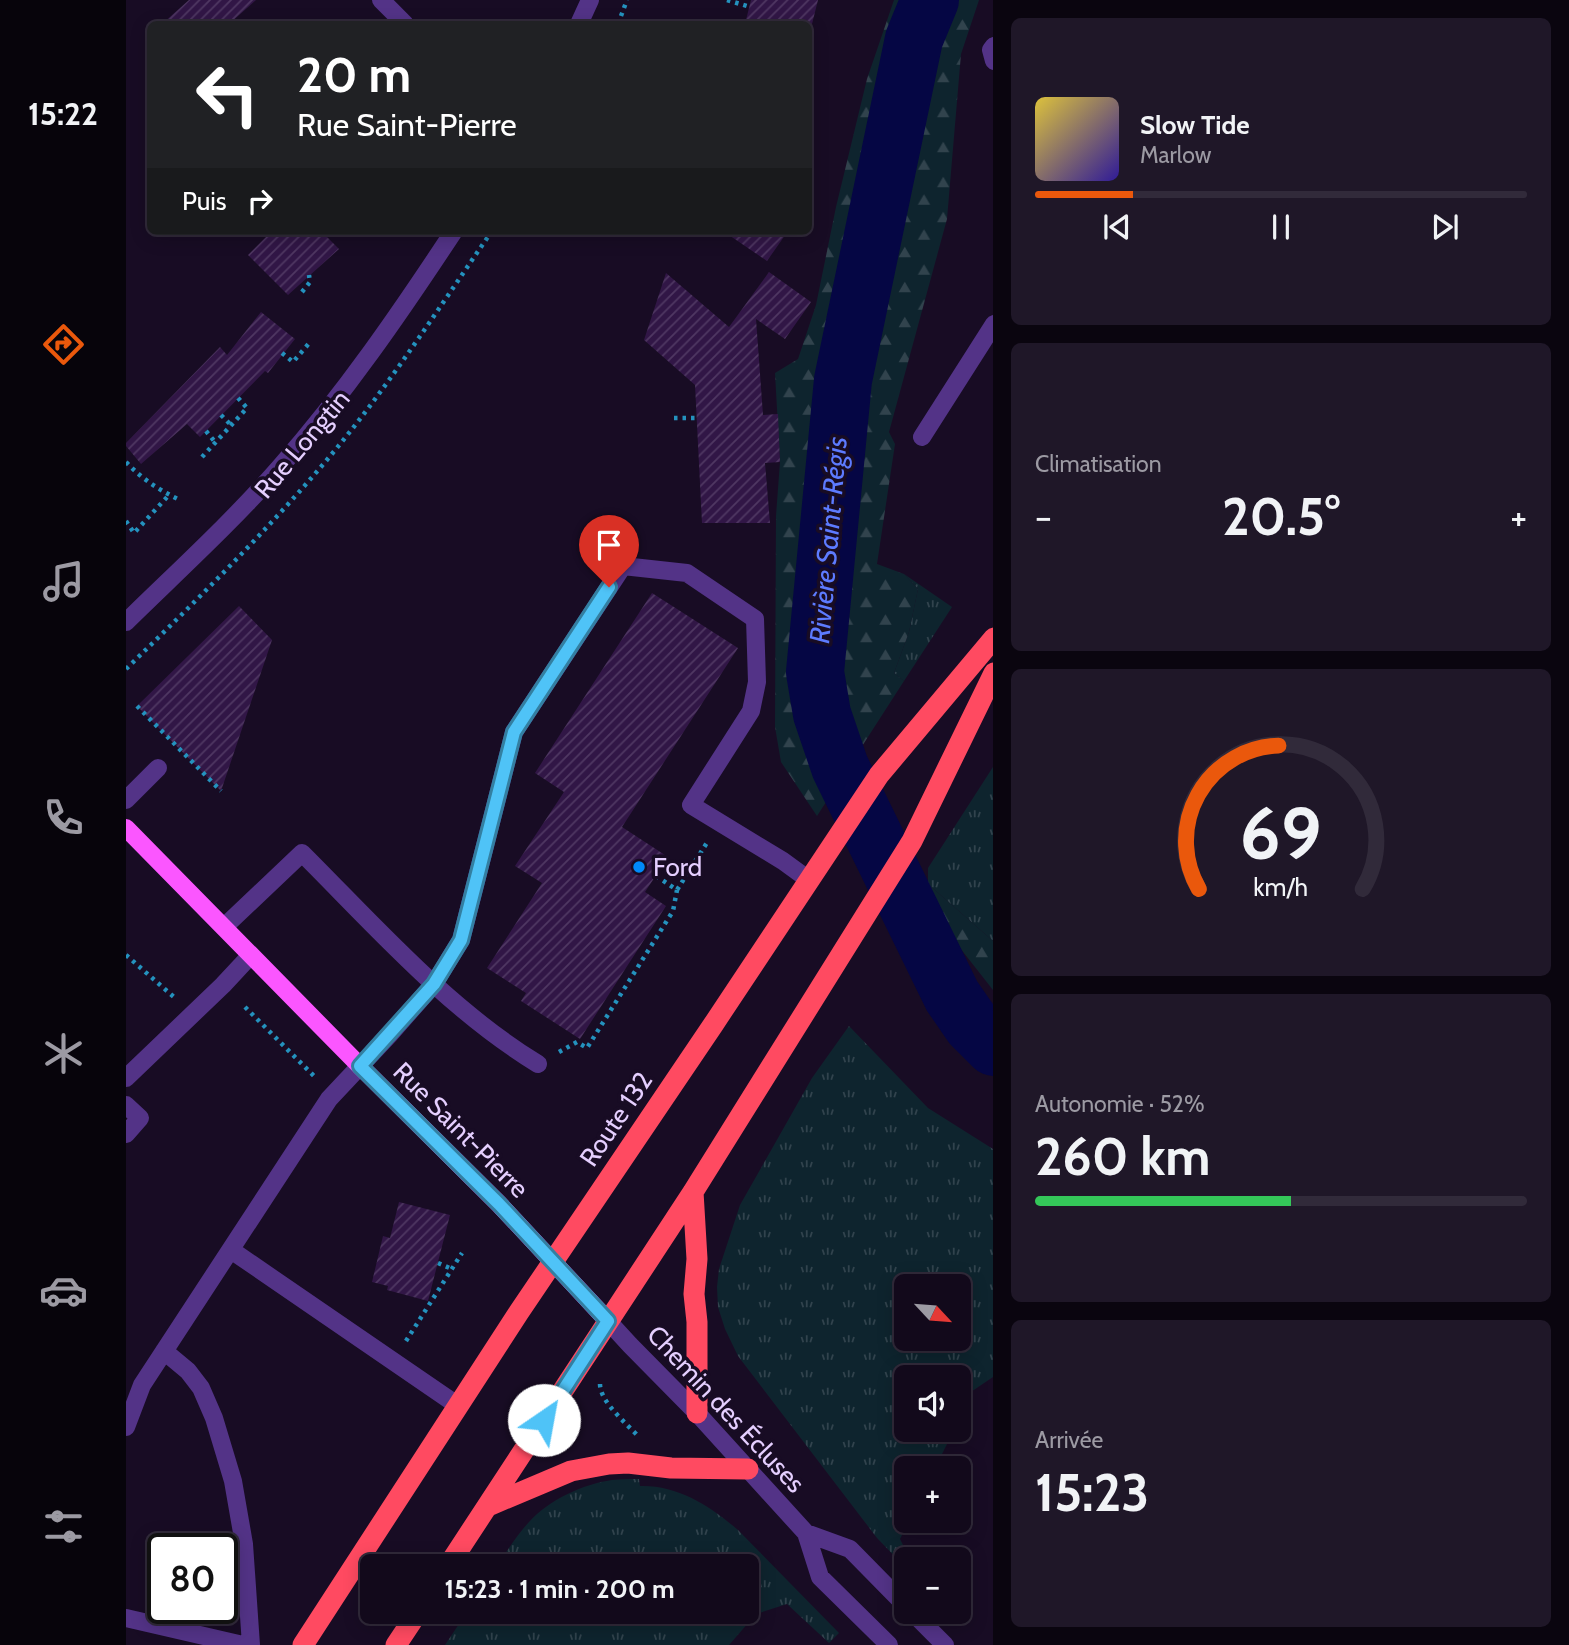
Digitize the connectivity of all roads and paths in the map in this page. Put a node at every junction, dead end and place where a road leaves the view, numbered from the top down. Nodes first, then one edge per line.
1 (381, 0) edge
2 (590, 0) edge
3 (627, 0) edge
4 (727, 0) edge
5 (750, 7) dead end
6 (402, 21) edge
7 (580, 21) edge
8 (619, 21) edge
9 (993, 47) edge
10 (993, 61) edge
11 (451, 235) edge
12 (489, 235) edge
13 (309, 275) dead end
14 (302, 292) dead end
15 (993, 324) edge
16 (311, 341) dead end
17 (282, 354) dead end
18 (238, 398) dead end
19 (221, 415) dead end
20 (674, 418) dead end
21 (697, 418) dead end
22 (231, 425) junction
23 (206, 431) dead end
24 (922, 437) dead end
25 (215, 442) junction
26 (202, 457) dead end
27 (126, 462) edge
28 (169, 495) junction
29 (180, 500) dead end
30 (126, 522) edge
31 (126, 622) edge
32 (993, 638) edge
33 (126, 669) edge
34 (993, 673) edge
35 (137, 706) dead end
36 (158, 768) dead end
37 (221, 791) dead end
38 (126, 800) edge
39 (129, 839) edge
40 (691, 868) dead end
41 (656, 876) dead end
42 (809, 880) junction
43 (677, 890) junction
44 (224, 927) junction
45 (126, 954) edge
46 (251, 955) junction
47 (434, 984) junction
48 (245, 1007) dead end
49 (192, 1014) junction
50 (577, 1042) dead end
51 (538, 1065) dead end
52 (360, 1066) junction
53 (126, 1078) edge
54 (332, 1095) junction
55 (126, 1105) edge
56 (126, 1133) edge
57 (693, 1192) junction
58 (231, 1250) junction
59 (462, 1253) dead end
60 (553, 1261) junction
61 (438, 1263) dead end
62 (452, 1269) junction
63 (421, 1318) dead end
64 (608, 1321) junction
65 (164, 1351) junction
66 (600, 1380) dead end
67 (457, 1405) junction
68 (697, 1413) junction
69 (126, 1427) edge
70 (643, 1441) dead end
71 (748, 1469) junction
72 (488, 1506) junction
73 (806, 1533) junction
74 (455, 1554) edge
75 (894, 1594) edge
76 (126, 1618) edge
77 (410, 1624) edge
78 (924, 1624) edge
79 (243, 1645) edge
80 (251, 1645) edge
81 (303, 1645) edge
82 (396, 1645) edge
83 (889, 1645) edge
84 (945, 1645) edge

1 - 6 street
2 - 7 street
3 - 8 path
4 - 5 path
9 - 10 street
11 - 31 street, Rue Longtin
12 - 33 path, Rue Longtin
13 - 14 path
15 - 24 street
16 - 17 path
18 - 22 path
19 - 22 path
20 - 21 path
22 - 25 path
23 - 25 path
25 - 26 path
27 - 28 path
28 - 29 path
28 - 30 path
32 - 42 highway, Route 132
34 - 57 highway
35 - 37 path
36 - 38 street
39 - 44 main road, Rue Saint-Pierre
40 - 43 path
41 - 43 path
42 - 47 street
42 - 60 highway, Route 132
43 - 50 path
44 - 46 main road, Rue Saint-Pierre
44 - 47 street
45 - 49 path
46 - 49 street
46 - 52 main road, Rue Saint-Pierre
47 - 51 street
47 - 52 street
48 - 54 path
49 - 53 street
52 - 54 street
52 - 60 main road, Rue Saint-Pierre
54 - 58 street
55 - 56 street
57 - 64 highway
57 - 68 highway
58 - 65 street
58 - 67 street
59 - 62 path
60 - 64 main road, Rue Saint-Pierre
60 - 67 highway, Route 132
61 - 62 path
62 - 63 path
64 - 68 street, Chemin des Écluses
64 - 72 highway
65 - 69 street
65 - 80 street
66 - 70 path
67 - 81 highway, Route 132
68 - 71 street, Chemin des Écluses
71 - 72 highway
71 - 73 street, Chemin des Écluses
72 - 74 highway
73 - 75 street
73 - 83 street
76 - 79 street
77 - 82 highway
78 - 84 street

